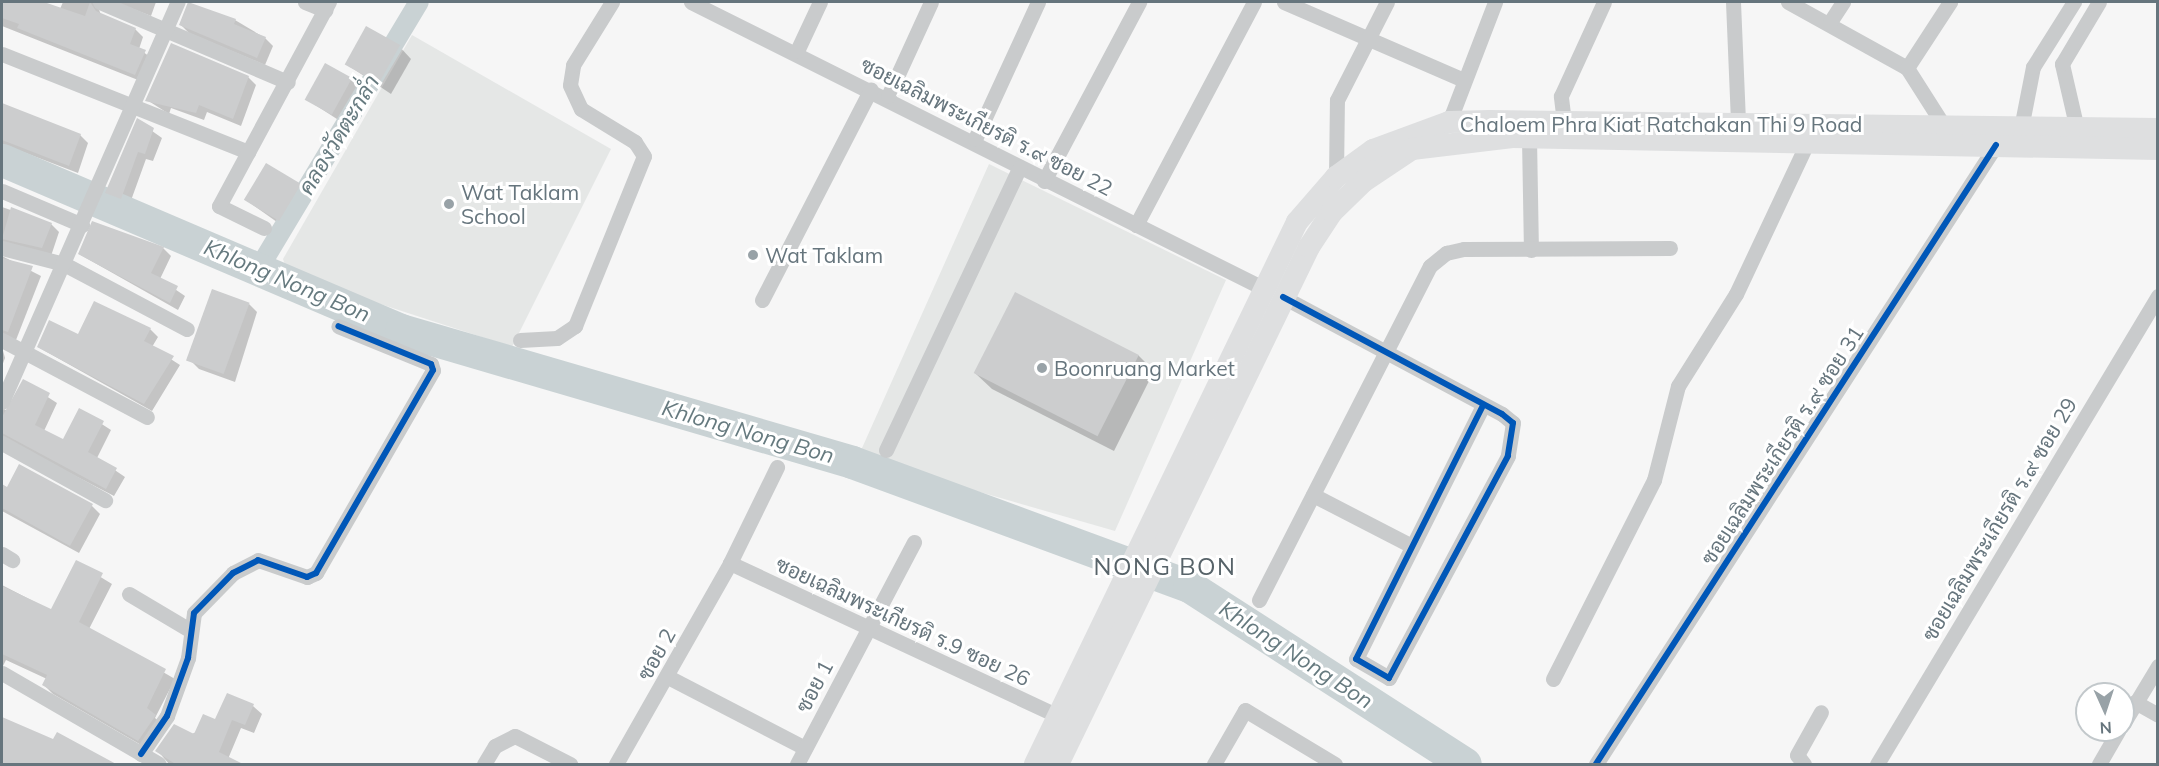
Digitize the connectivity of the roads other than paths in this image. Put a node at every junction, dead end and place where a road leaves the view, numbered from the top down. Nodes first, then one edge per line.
1 (100, 2) edge
2 (178, 2) edge
3 (305, 2) edge
4 (612, 2) edge
5 (691, 2) edge
6 (820, 2) edge
7 (931, 2) edge
8 (1038, 2) edge
9 (1139, 2) edge
10 (1254, 2) edge
11 (1284, 2) edge
12 (1387, 2) edge
13 (1495, 2) edge
14 (1604, 2) edge
15 (1733, 2) edge
16 (1788, 2) edge
17 (1843, 2) edge
18 (1950, 2) edge
19 (2074, 2) edge
20 (2099, 2) edge
21 (327, 6) edge
22 (1830, 22) junction
23 (166, 29) junction
24 (1369, 36) junction
25 (797, 51) junction
26 (2, 54) edge
27 (2039, 55) junction
28 (2062, 64) junction
29 (1907, 68) junction
30 (1461, 80) junction
31 (288, 82) junction
32 (871, 88) junction
33 (888, 96) junction
34 (132, 104) junction
35 (1564, 122) junction
36 (1449, 123) junction
37 (1738, 123) junction
38 (1944, 126) junction
39 (2020, 128) junction
40 (2077, 129) junction
41 (2157, 129) edge
42 (1528, 138) junction
43 (975, 139) junction
44 (1808, 141) junction
45 (1996, 145) junction
46 (2157, 149) edge
47 (248, 152) junction
48 (1020, 167) junction
49 (1336, 177) junction
50 (1044, 181) junction
51 (2, 191) edge
52 (84, 221) junction
53 (1136, 225) junction
54 (264, 228) dead end
55 (2, 248) edge
56 (1670, 248) dead end
57 (1531, 250) junction
58 (64, 264) junction
59 (1273, 293) junction
60 (2157, 296) edge
61 (762, 300) dead end
62 (338, 326) dead end
63 (187, 329) dead end
64 (2, 340) edge
65 (520, 340) dead end
66 (26, 349) junction
67 (1387, 352) junction
68 (2, 402) edge
69 (1483, 405) junction
70 (147, 417) dead end
71 (2, 443) edge
72 (886, 450) dead end
73 (777, 467) dead end
74 (1313, 495) junction
75 (105, 500) dead end
76 (914, 542) dead end
77 (1412, 546) junction
78 (1148, 554) junction
79 (730, 563) junction
80 (129, 594) dead end
81 (1259, 600) dead end
82 (869, 628) junction
83 (188, 629) junction
84 (2157, 666) edge
85 (2, 673) edge
86 (668, 677) junction
87 (1553, 679) dead end
88 (2135, 702) joint
89 (1821, 712) dead end
90 (2157, 715) edge
91 (1058, 716) junction
92 (2112, 742) edge
93 (806, 748) junction
94 (141, 754) junction
95 (159, 765) edge
96 (484, 765) edge
97 (570, 765) edge
98 (616, 765) edge
99 (797, 765) edge
100 (1035, 765) edge
101 (1058, 765) edge
102 (1214, 765) edge
103 (1335, 765) edge
104 (1596, 765) edge
105 (1804, 765) edge
106 (1876, 765) edge
107 (2099, 765) edge

1 - 23 street
2 - 23 street
3 - 21 street
4 - 65 street
5 - 25 street, ซอยเฉลิมพระเกียรติ ร.๙ ซอย 22
6 - 25 street
7 - 33 street
8 - 43 street
9 - 50 street
10 - 53 street
11 - 24 street
12 - 24 street
13 - 30 street
14 - 35 street
15 - 37 street
16 - 22 street
17 - 22 street
18 - 29 street
19 - 27 street
20 - 28 street
21 - 31 street
22 - 29 street
23 - 31 street
23 - 34 street
24 - 30 street
24 - 49 street
25 - 32 street, ซอยเฉลิมพระเกียรติ ร.๙ ซอย 22
26 - 34 street
27 - 28 street
27 - 39 street
28 - 40 street
29 - 38 street
30 - 36 street
31 - 47 street
32 - 33 street, ซอยเฉลิมพระเกียรติ ร.๙ ซอย 22
32 - 61 street
33 - 43 street, ซอยเฉลิมพระเกียรติ ร.๙ ซอย 22
34 - 47 street
34 - 52 street
35 - 36 main road, Chaloem Phra Kiat Ratchakan Thi 9 Road
35 - 37 main road, Chaloem Phra Kiat Ratchakan Thi 9 Road
36 - 49 main road, Chaloem Phra Kiat Ratchakan Thi 9 Road
37 - 38 main road, Chaloem Phra Kiat Ratchakan Thi 9 Road
38 - 39 main road, Chaloem Phra Kiat Ratchakan Thi 9 Road
39 - 40 main road, Chaloem Phra Kiat Ratchakan Thi 9 Road
40 - 41 main road, Chaloem Phra Kiat Ratchakan Thi 9 Road
42 - 44 main road, Chaloem Phra Kiat Ratchakan Thi 9 Road
42 - 57 street
42 - 59 main road, Chaloem Phra Kiat Ratchakan Thi 9 Road
43 - 48 street, ซอยเฉลิมพระเกียรติ ร.๙ ซอย 22
44 - 45 main road, Chaloem Phra Kiat Ratchakan Thi 9 Road
44 - 87 street
45 - 46 main road, Chaloem Phra Kiat Ratchakan Thi 9 Road
45 - 104 street, ซอยเฉลิมพระเกียรติ ร.๙ ซอย 31
47 - 54 street
48 - 50 street, ซอยเฉลิมพระเกียรติ ร.๙ ซอย 22
48 - 72 street
49 - 59 main road, Chaloem Phra Kiat Ratchakan Thi 9 Road
50 - 53 street, ซอยเฉลิมพระเกียรติ ร.๙ ซอย 22
51 - 52 street
52 - 58 street
53 - 59 street, ซอยเฉลิมพระเกียรติ ร.๙ ซอย 22
55 - 58 street
56 - 57 street
57 - 67 street
58 - 63 street
58 - 66 street
59 - 67 street, ซอยเฉลิมพระเกียรติ ร.๙ ซอย 22
59 - 78 main road, Chaloem Phra Kiat Ratchakan Thi 9 Road
60 - 106 street, ซอยเฉลิมพระเกียรติ ร.๙ ซอย 29
62 - 83 street
64 - 66 street
66 - 68 street
66 - 70 street
67 - 69 street, ซอยเฉลิมพระเกียรติ ร.๙ ซอย 22
67 - 74 street
69 - 77 street
69 - 77 street, ซอยเฉลิมพระเกียรติ ร.๙ ซอย 22
71 - 75 street
73 - 79 street, ซอย 2
74 - 77 street
74 - 81 street
76 - 82 street, ซอย 1
78 - 91 main road, Chaloem Phra Kiat Ratchakan Thi 9 Road
78 - 101 main road, Chaloem Phra Kiat Ratchakan Thi 9 Road
79 - 82 street, ซอยเฉลิมพระเกียรติ ร.9 ซอย 26
79 - 86 street, ซอย 2
80 - 83 street
82 - 91 street, ซอยเฉลิมพระเกียรติ ร.9 ซอย 26
82 - 93 street, ซอย 1
83 - 94 street
84 - 88 street
85 - 94 street
86 - 93 street
86 - 98 street, ซอย 2
88 - 90 street
89 - 105 street
91 - 100 main road, Chaloem Phra Kiat Ratchakan Thi 9 Road
92 - 107 street
93 - 99 street, ซอย 1
94 - 95 street
96 - 97 street
102 - 103 street

